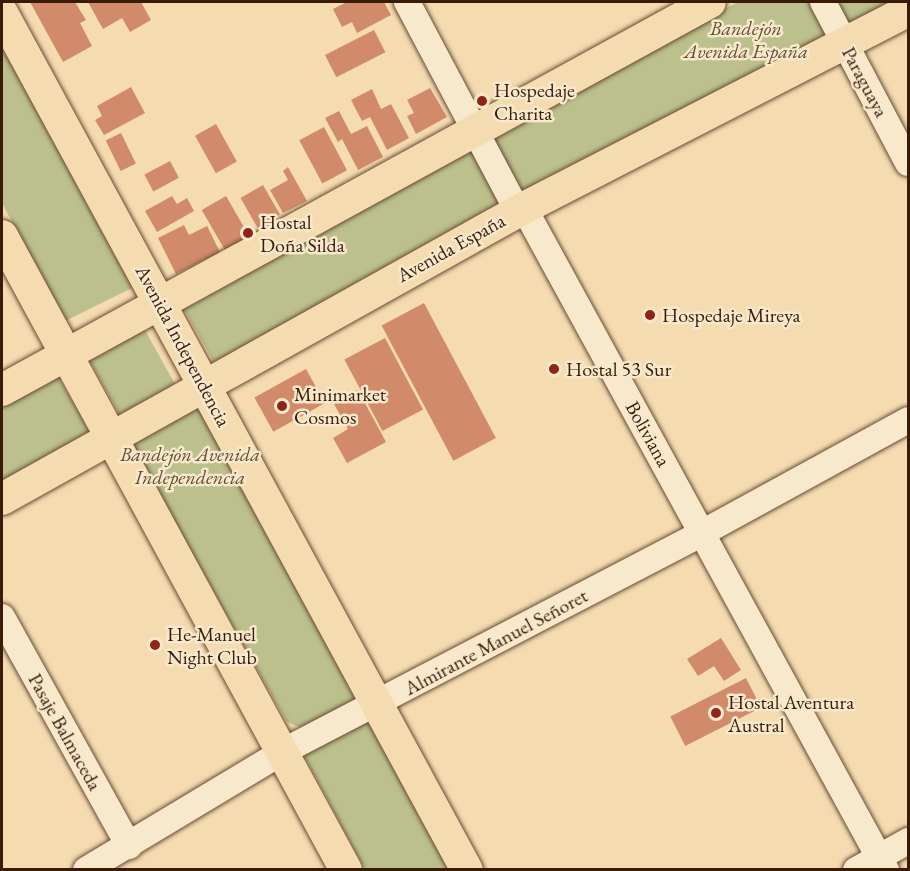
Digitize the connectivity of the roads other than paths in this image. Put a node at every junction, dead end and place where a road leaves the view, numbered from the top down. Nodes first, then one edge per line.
1 (407, 2) edge
2 (710, 2) edge
3 (823, 2) edge
4 (909, 11) edge
5 (2, 13) edge
6 (845, 46) junction
7 (475, 130) junction
8 (909, 162) edge
9 (524, 208) junction
10 (2, 236) edge
11 (159, 302) junction
12 (66, 355) junction
13 (204, 386) junction
14 (2, 390) edge
15 (909, 420) edge
16 (111, 437) junction
17 (2, 499) edge
18 (702, 533) junction
19 (2, 617) edge
20 (377, 704) junction
21 (282, 752) junction
22 (909, 841) edge
23 (129, 846) junction
24 (883, 863) edge
25 (86, 870) edge
26 (346, 870) edge
27 (467, 870) edge
28 (856, 870) edge

1 - 7 street, Boliviana
2 - 7 main road
3 - 6 street, Paraguaya
4 - 6 main road, Avenida España
5 - 11 main road, Avenida Independencia
6 - 8 street, Paraguaya
6 - 9 main road, Avenida España
7 - 9 street, Boliviana
7 - 11 main road
9 - 13 main road, Avenida España
9 - 18 street, Boliviana
10 - 12 main road
11 - 12 main road
11 - 13 main road, Avenida Independencia
12 - 14 main road
12 - 16 main road
13 - 16 main road, Avenida España
13 - 20 main road, Avenida Independencia
15 - 18 street, Almirante Manuel Señoret
16 - 17 main road, Avenida España
16 - 21 main road
18 - 20 street, Almirante Manuel Señoret
18 - 24 street, Boliviana
19 - 23 street, Pasaje Balmaceda
20 - 21 street, Almirante Manuel Señoret
20 - 27 main road, Avenida Independencia
21 - 23 street, Almirante Manuel Señoret
21 - 26 main road
22 - 24 street
23 - 25 street, Almirante Manuel Señoret
24 - 28 street

